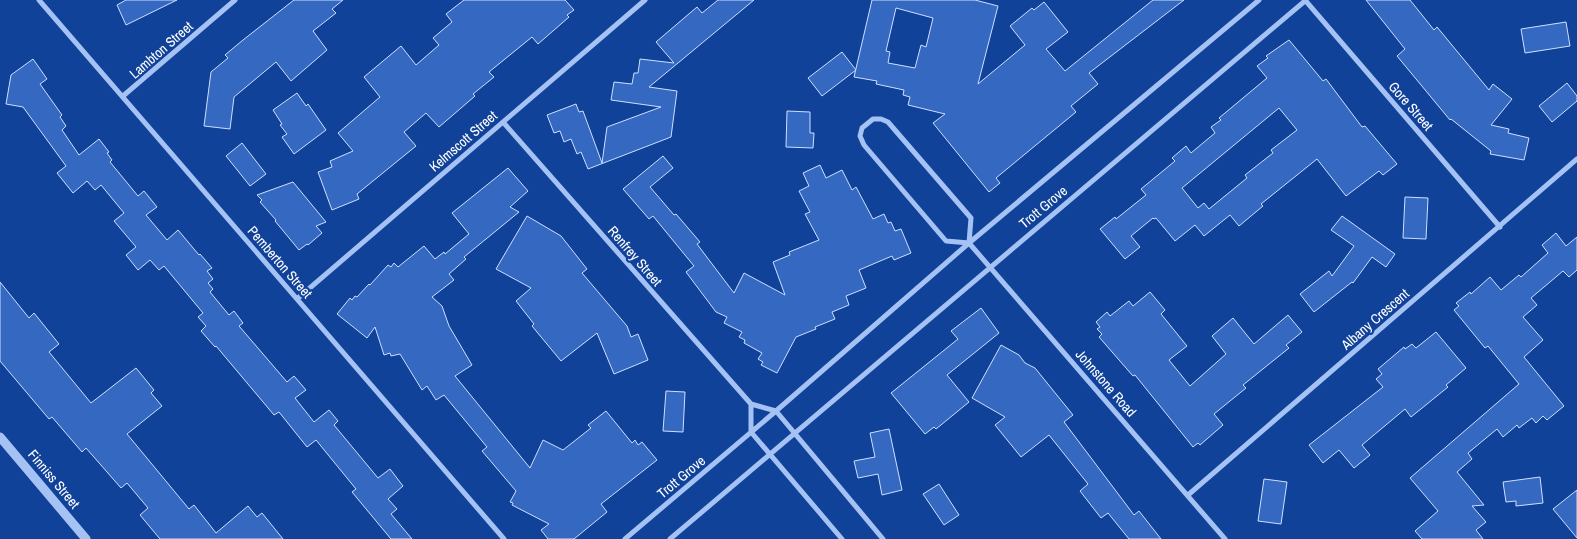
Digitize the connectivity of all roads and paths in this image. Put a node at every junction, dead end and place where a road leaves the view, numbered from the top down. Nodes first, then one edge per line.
1 (39, 0) edge
2 (235, 0) edge
3 (645, 0) edge
4 (1259, 0) edge
5 (1305, 0) edge
6 (123, 96) junction
7 (503, 122) junction
8 (1577, 160) edge
9 (1500, 227) junction
10 (969, 242) junction
11 (990, 266) junction
12 (297, 299) junction
13 (751, 404) junction
14 (776, 411) junction
15 (751, 432) junction
16 (795, 433) junction
17 (0, 437) edge
18 (769, 454) junction
19 (1188, 496) junction
20 (86, 539) edge
21 (504, 539) edge
22 (626, 539) edge
23 (670, 539) edge
24 (842, 539) edge
25 (883, 539) edge
26 (1226, 539) edge

1 - 6 street, Pemberton Street
2 - 6 street, Lambton Street
3 - 7 street, Kelmscott Street
4 - 10 street, Trott Grove
5 - 9 street, Gore Street
5 - 11 street, Trott Grove
6 - 12 street, Pemberton Street
7 - 12 street, Kelmscott Street
7 - 13 street, Renfrey Street
8 - 9 street, Albany Crescent
9 - 19 street, Albany Crescent
10 - 10 street
10 - 11 street, Johnstone Road
10 - 14 street, Trott Grove
11 - 16 street, Trott Grove
11 - 19 street, Johnstone Road
12 - 21 street, Pemberton Street
13 - 14 street
13 - 15 street
14 - 15 street, Trott Grove
14 - 16 street
15 - 18 street
15 - 22 street, Trott Grove
16 - 18 street, Trott Grove
16 - 25 street
17 - 20 street, Finniss Street
18 - 23 street, Trott Grove
18 - 24 street
19 - 26 street, Johnstone Road

